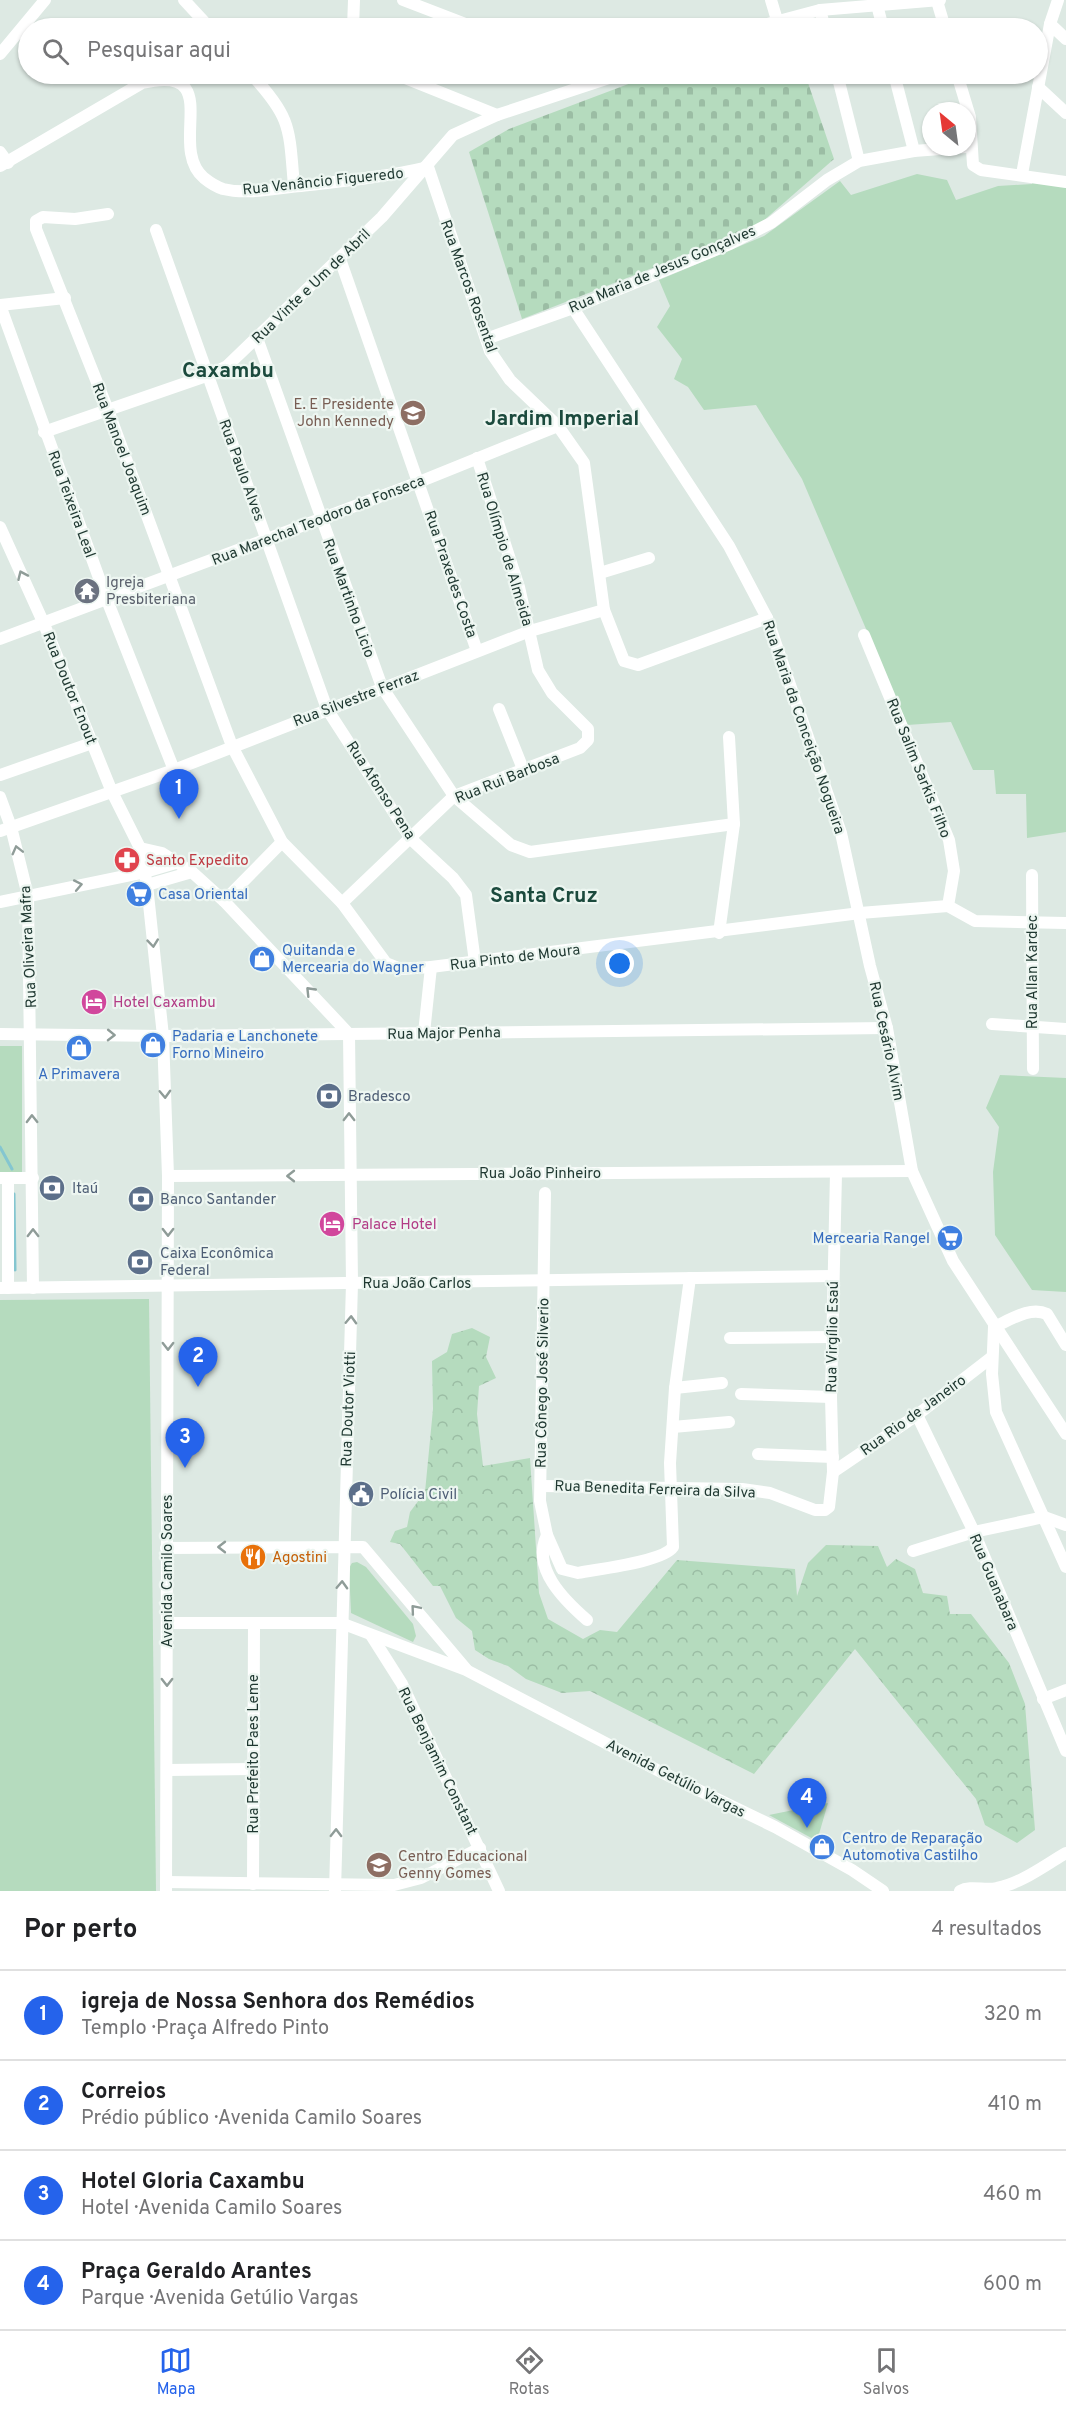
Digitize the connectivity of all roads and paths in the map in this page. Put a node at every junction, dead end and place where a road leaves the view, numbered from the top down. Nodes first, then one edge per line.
1 (45, 0) edge
2 (184, 0) edge
3 (354, 0) edge
4 (402, 0) edge
5 (771, 0) edge
6 (938, 0) edge
7 (1058, 0) edge
8 (878, 5) junction
9 (820, 10) junction
10 (30, 18) edge
11 (201, 18) edge
12 (353, 18) edge
13 (450, 18) edge
14 (776, 18) edge
15 (786, 18) edge
16 (822, 18) edge
17 (881, 18) edge
18 (942, 18) edge
19 (1050, 24) junction
20 (18, 32) edge
21 (1048, 34) edge
22 (1066, 39) edge
23 (0, 54) edge
24 (140, 84) edge
25 (179, 84) edge
26 (260, 84) edge
27 (420, 84) edge
28 (590, 84) edge
29 (840, 84) edge
30 (897, 84) edge
31 (960, 84) edge
32 (1039, 84) edge
33 (1038, 87) junction
34 (965, 102) edge
35 (1066, 113) edge
36 (497, 115) junction
37 (922, 150) edge
38 (914, 151) junction
39 (0, 152) edge
40 (970, 156) edge
41 (859, 161) junction
42 (4, 165) edge
43 (428, 167) junction
44 (1022, 174) junction
45 (1066, 183) edge
46 (294, 186) junction
47 (108, 214) dead end
48 (156, 230) dead end
49 (340, 259) junction
50 (65, 298) junction
51 (0, 305) edge
52 (573, 308) junction
53 (257, 339) junction
54 (486, 339) junction
55 (209, 375) junction
56 (108, 410) junction
57 (558, 426) junction
58 (44, 432) junction
59 (477, 458) junction
60 (419, 482) junction
61 (320, 519) junction
62 (0, 527) edge
63 (267, 538) junction
64 (649, 558) dead end
65 (600, 573) junction
66 (170, 577) junction
67 (107, 600) junction
68 (604, 610) junction
69 (767, 618) junction
70 (44, 624) junction
71 (530, 631) junction
72 (864, 635) dead end
73 (0, 639) edge
74 (477, 651) junction
75 (382, 687) junction
76 (327, 709) junction
77 (498, 709) dead end
78 (588, 729) joint
79 (729, 737) dead end
80 (92, 743) junction
81 (232, 746) junction
82 (523, 769) junction
83 (174, 770) junction
84 (0, 775) edge
85 (112, 792) junction
86 (454, 796) junction
87 (0, 797) edge
88 (734, 824) junction
89 (6, 829) edge
90 (411, 839) junction
91 (282, 842) junction
92 (140, 848) junction
93 (179, 862) junction
94 (192, 872) junction
95 (1032, 875) dead end
96 (146, 878) junction
97 (28, 896) junction
98 (224, 901) junction
99 (0, 902) edge
100 (342, 903) junction
101 (948, 906) junction
102 (860, 913) junction
103 (1032, 923) junction
104 (1066, 923) edge
105 (719, 933) junction
106 (475, 962) junction
107 (431, 967) junction
108 (992, 1024) dead end
109 (887, 1028) junction
110 (1032, 1028) junction
111 (1066, 1029) edge
112 (424, 1033) junction
113 (0, 1034) edge
114 (32, 1034) junction
115 (349, 1034) junction
116 (163, 1035) junction
117 (1034, 1069) dead end
118 (912, 1171) junction
119 (836, 1173) junction
120 (350, 1175) junction
121 (168, 1176) junction
122 (4, 1178) edge
123 (33, 1178) junction
124 (545, 1193) dead end
125 (833, 1276) junction
126 (690, 1278) junction
127 (543, 1281) junction
128 (352, 1283) junction
129 (168, 1287) junction
130 (4, 1288) edge
131 (33, 1288) junction
132 (994, 1327) junction
133 (832, 1337) junction
134 (730, 1338) dead end
135 (1066, 1345) edge
136 (992, 1357) junction
137 (722, 1383) dead end
138 (675, 1388) junction
139 (741, 1394) dead end
140 (831, 1397) junction
141 (917, 1415) junction
142 (729, 1422) dead end
143 (673, 1427) junction
144 (1066, 1434) edge
145 (758, 1454) dead end
146 (833, 1457) junction
147 (833, 1472) junction
148 (541, 1486) junction
149 (670, 1488) junction
150 (832, 1501) joint
151 (1044, 1517) junction
152 (1066, 1525) edge
153 (344, 1527) junction
154 (974, 1532) junction
155 (547, 1535) junction
156 (343, 1546) junction
157 (363, 1547) junction
158 (166, 1548) junction
159 (913, 1551) dead end
160 (1066, 1567) edge
161 (587, 1620) dead end
162 (167, 1623) junction
163 (341, 1623) junction
164 (254, 1624) junction
165 (433, 1631) junction
166 (370, 1634) junction
167 (417, 1652) junction
168 (466, 1670) junction
169 (1066, 1690) edge
170 (1043, 1699) junction
171 (1066, 1751) edge
172 (254, 1769) junction
173 (166, 1770) junction
174 (480, 1848) junction
175 (1066, 1853) edge
176 (253, 1884) junction
177 (166, 1886) edge
178 (335, 1889) edge
179 (499, 1891) edge
180 (883, 1891) edge
181 (960, 1891) edge

1 - 10 street
2 - 11 street
3 - 12 street
4 - 13 street
5 - 14 street
6 - 8 street
6 - 18 street
7 - 19 street
8 - 9 street
8 - 17 street
9 - 15 street
9 - 16 street
19 - 21 street
19 - 22 street
20 - 23 street
24 - 42 street, Rua Venâncio Figueredo
25 - 46 street, Rua Venâncio Figueredo
26 - 46 street
27 - 36 street
28 - 36 street, Rua Vinte e Um de Abril
29 - 41 street
30 - 38 street
31 - 34 street
32 - 33 street
33 - 35 street
33 - 44 street
36 - 43 street, Rua Vinte e Um de Abril
37 - 38 street, Rua Maria de Jesus Gonçalves
38 - 41 street, Rua Maria de Jesus Gonçalves
39 - 42 street
40 - 44 street
41 - 52 street, Rua Maria de Jesus Gonçalves
43 - 46 street, Rua Venâncio Figueredo
43 - 49 street, Rua Vinte e Um de Abril
43 - 54 street, Rua Marcos Rosental
44 - 45 street
47 - 50 street, Rua Manoel Joaquim
48 - 55 street, Rua Paulo Alves
49 - 53 street, Rua Vinte e Um de Abril
49 - 60 street, Rua Praxedes Costa
50 - 51 street
50 - 56 street, Rua Manoel Joaquim
51 - 58 street, Rua Teixeira Leal
52 - 54 street, Rua Maria de Jesus Gonçalves
52 - 69 street, Rua Maria da Conceição Nogueira
53 - 55 street, Rua Vinte e Um de Abril
53 - 61 street, Rua Martinho Licio
54 - 57 street, Rua Marcos Rosental
55 - 56 street, Rua Vinte e Um de Abril
55 - 63 street, Rua Paulo Alves
56 - 58 street, Rua Vinte e Um de Abril
56 - 66 street, Rua Manoel Joaquim
57 - 59 street, Rua Marechal Teodoro da Fonseca
57 - 65 street, Rua Marcos Rosental
58 - 67 street, Rua Teixeira Leal
59 - 60 street, Rua Marechal Teodoro da Fonseca
59 - 71 street, Rua Olímpio de Almeida
60 - 61 street, Rua Marechal Teodoro da Fonseca
60 - 74 street, Rua Praxedes Costa
61 - 63 street, Rua Marechal Teodoro da Fonseca
61 - 75 street, Rua Martinho Licio
70 -> 62 street, Rua Doutor Enout
63 - 66 street, Rua Marechal Teodoro da Fonseca
63 - 76 street, Rua Paulo Alves
64 - 65 street
65 - 68 street, Rua Marcos Rosental
66 - 67 street, Rua Marechal Teodoro da Fonseca
66 - 81 street, Rua Manoel Joaquim
67 - 70 street, Rua Marechal Teodoro da Fonseca
67 - 83 street, Rua Teixeira Leal
68 - 69 street, Rua Marcos Rosental
68 - 71 street, Rua Silvestre Ferraz
69 - 102 street, Rua Maria da Conceição Nogueira
70 - 73 street, Rua Marechal Teodoro da Fonseca
70 - 80 street, Rua Doutor Enout
71 - 74 street, Rua Silvestre Ferraz
71 - 78 street, Rua Olímpio de Almeida
72 - 101 street, Rua Salim Sarkis Filho
74 - 75 street, Rua Silvestre Ferraz
75 - 76 street, Rua Silvestre Ferraz
75 - 86 street, Rua Martinho Licio
76 - 81 street, Rua Silvestre Ferraz
76 - 90 street, Rua Afonso Pena
77 - 82 street
78 - 82 street, Rua Rui Barbosa
79 - 88 street
80 - 84 street
80 - 85 street, Rua Doutor Enout
81 - 83 street, Rua Silvestre Ferraz
81 - 91 street, Rua Pinto de Moura
82 - 86 street, Rua Rui Barbosa
83 - 85 street, Rua Silvestre Ferraz
85 - 89 street, Rua Silvestre Ferraz
85 - 92 street, Rua Doutor Enout
86 - 88 street, Rua Martinho Licio
86 - 90 street, Rua Rui Barbosa
87 - 89 street, Rua Oliveira Mafra
88 - 105 street
97 -> 89 street, Rua Oliveira Mafra
90 - 100 street, Rua Rui Barbosa
90 - 106 street, Rua Afonso Pena
91 - 98 street
91 - 100 street, Rua Pinto de Moura
92 - 93 street
92 - 96 street, Rua Doutor Enout
93 - 94 street
93 - 96 street
94 - 96 street
94 - 98 street
95 - 103 street, Rua Allan Kardec
97 -> 96 street
96 -> 116 street, Avenida Camilo Soares
97 - 99 street
97 - 114 street, Rua Oliveira Mafra
115 -> 98 street
100 - 107 street, Rua Pinto de Moura
101 - 102 street, Rua Pinto de Moura
101 - 103 street
102 - 105 street, Rua Pinto de Moura
102 - 109 street, Rua Cesário Alvim
103 - 104 street
103 - 110 street, Rua Allan Kardec
105 - 106 street, Rua Pinto de Moura
106 - 107 street, Rua Pinto de Moura
107 - 112 street
108 - 110 street
109 - 112 street, Rua Major Penha
109 - 118 street, Rua Cesário Alvim
110 - 111 street
110 - 117 street, Rua Allan Kardec
112 - 115 street, Rua Major Penha
113 - 114 street, Rua Major Penha
114 -> 116 street, Rua Major Penha
123 -> 114 street, Rua Oliveira Mafra
115 - 116 street, Rua Major Penha
120 -> 115 street, Rua Doutor Viotti
116 -> 121 street, Avenida Camilo Soares
118 - 119 street, Rua João Pinheiro
118 - 132 street, Rua Cesário Alvim
119 - 120 street, Rua João Pinheiro
119 - 125 street, Rua Virgílio Esaú
120 -> 121 street, Rua João Pinheiro
120 - 128 street, Rua Doutor Viotti
121 -> 129 street, Avenida Camilo Soares
122 - 123 street
122 - 130 street
131 -> 123 street, Rua Oliveira Mafra
124 - 127 street, Rua Cônego José Silverio
125 - 126 street, Rua João Carlos
125 - 133 street, Rua Virgílio Esaú
126 - 127 street, Rua João Carlos
126 - 138 street
127 - 128 street, Rua João Carlos
127 - 148 street, Rua Cônego José Silverio
128 - 129 street, Rua João Carlos
153 -> 128 street, Rua Doutor Viotti
129 - 131 street, Rua João Carlos
129 -> 158 street, Avenida Camilo Soares
130 - 131 street, Rua João Carlos
132 - 135 street
132 - 136 street
132 - 144 street, Rua Cesário Alvim
133 - 134 street
133 - 140 street, Rua Virgílio Esaú
136 - 141 street, Rua Rio de Janeiro
136 - 151 street
137 - 138 street
138 - 143 street
139 - 140 street
140 - 146 street, Rua Virgílio Esaú
141 - 147 street, Rua Rio de Janeiro
141 - 154 street, Rua Guanabara
142 - 143 street
143 - 149 street
145 - 146 street
146 - 147 street, Rua Virgílio Esaú
147 - 150 street, Rua Virgílio Esaú
148 - 149 street, Rua Benedita Ferreira da Silva
148 - 155 street, Rua Cônego José Silverio
149 - 150 street, Rua Benedita Ferreira da Silva
149 - 155 street, Rua Cônego José Silverio
151 - 152 street
151 - 154 street
151 - 160 street
153 - 156 street, Rua Doutor Viotti
153 - 157 street
154 - 159 street
154 - 170 street, Rua Guanabara
155 - 161 street
156 - 157 street
156 -> 158 street
163 -> 156 street, Rua Doutor Viotti
165 -> 157 street
158 - 162 street, Avenida Camilo Soares
162 - 164 street
162 -> 173 street, Avenida Camilo Soares
163 - 164 street
163 - 166 street
178 -> 163 street, Rua Doutor Viotti
164 - 172 street, Rua Prefeito Paes Leme
165 - 167 street
165 - 168 street
166 - 167 street
166 - 174 street, Rua Benjamim Constant
167 - 168 street
168 - 180 street, Avenida Getúlio Vargas
169 - 170 street
170 - 171 street, Rua Guanabara
172 - 173 street
172 - 176 street, Rua Prefeito Paes Leme
173 - 177 street, Avenida Camilo Soares
174 - 178 street
174 - 179 street, Rua Benjamim Constant
175 - 181 street
176 - 177 street
176 - 178 street

